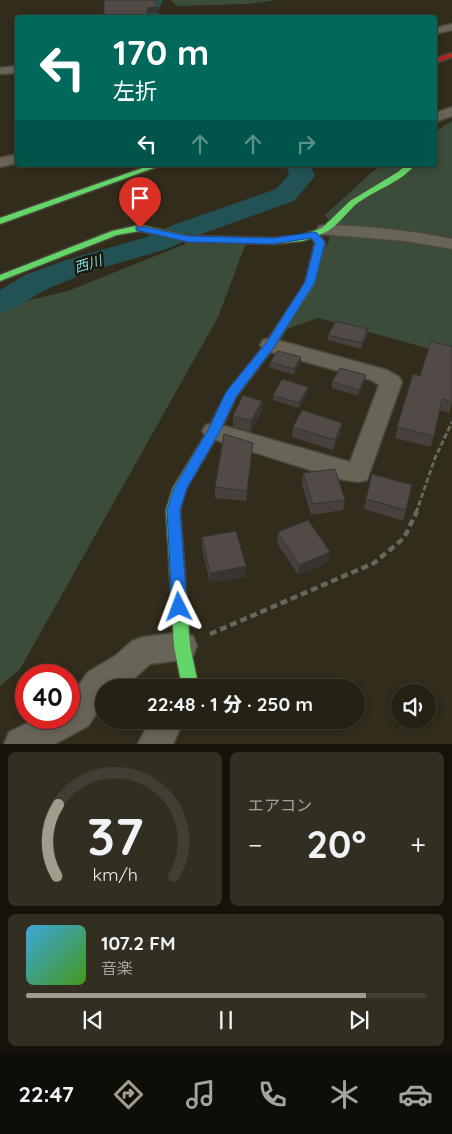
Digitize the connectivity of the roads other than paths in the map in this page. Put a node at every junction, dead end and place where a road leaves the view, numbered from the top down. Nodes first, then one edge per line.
1 (452, 27) edge
2 (437, 31) edge
3 (452, 55) edge
4 (437, 60) edge
5 (452, 66) edge
6 (15, 69) edge
7 (0, 71) edge
8 (437, 71) edge
9 (452, 112) edge
10 (437, 117) edge
11 (15, 159) edge
12 (0, 164) edge
13 (152, 167) edge
14 (409, 167) edge
15 (0, 220) edge
16 (320, 232) junction
17 (452, 244) edge
18 (0, 278) edge
19 (270, 345) junction
20 (214, 431) junction
21 (182, 646) junction
22 (189, 679) edge
23 (163, 729) edge
24 (22, 744) edge
25 (155, 744) edge

1 - 2 street
3 - 4 main road
5 - 8 main road
6 - 7 street
9 - 10 street
11 - 12 street
13 - 15 main road
14 - 16 main road
16 - 17 street
16 - 18 main road
16 - 19 main road
19 - 20 main road
19 - 20 street
20 - 21 main road
21 - 22 main road
21 - 24 street
23 - 25 street

